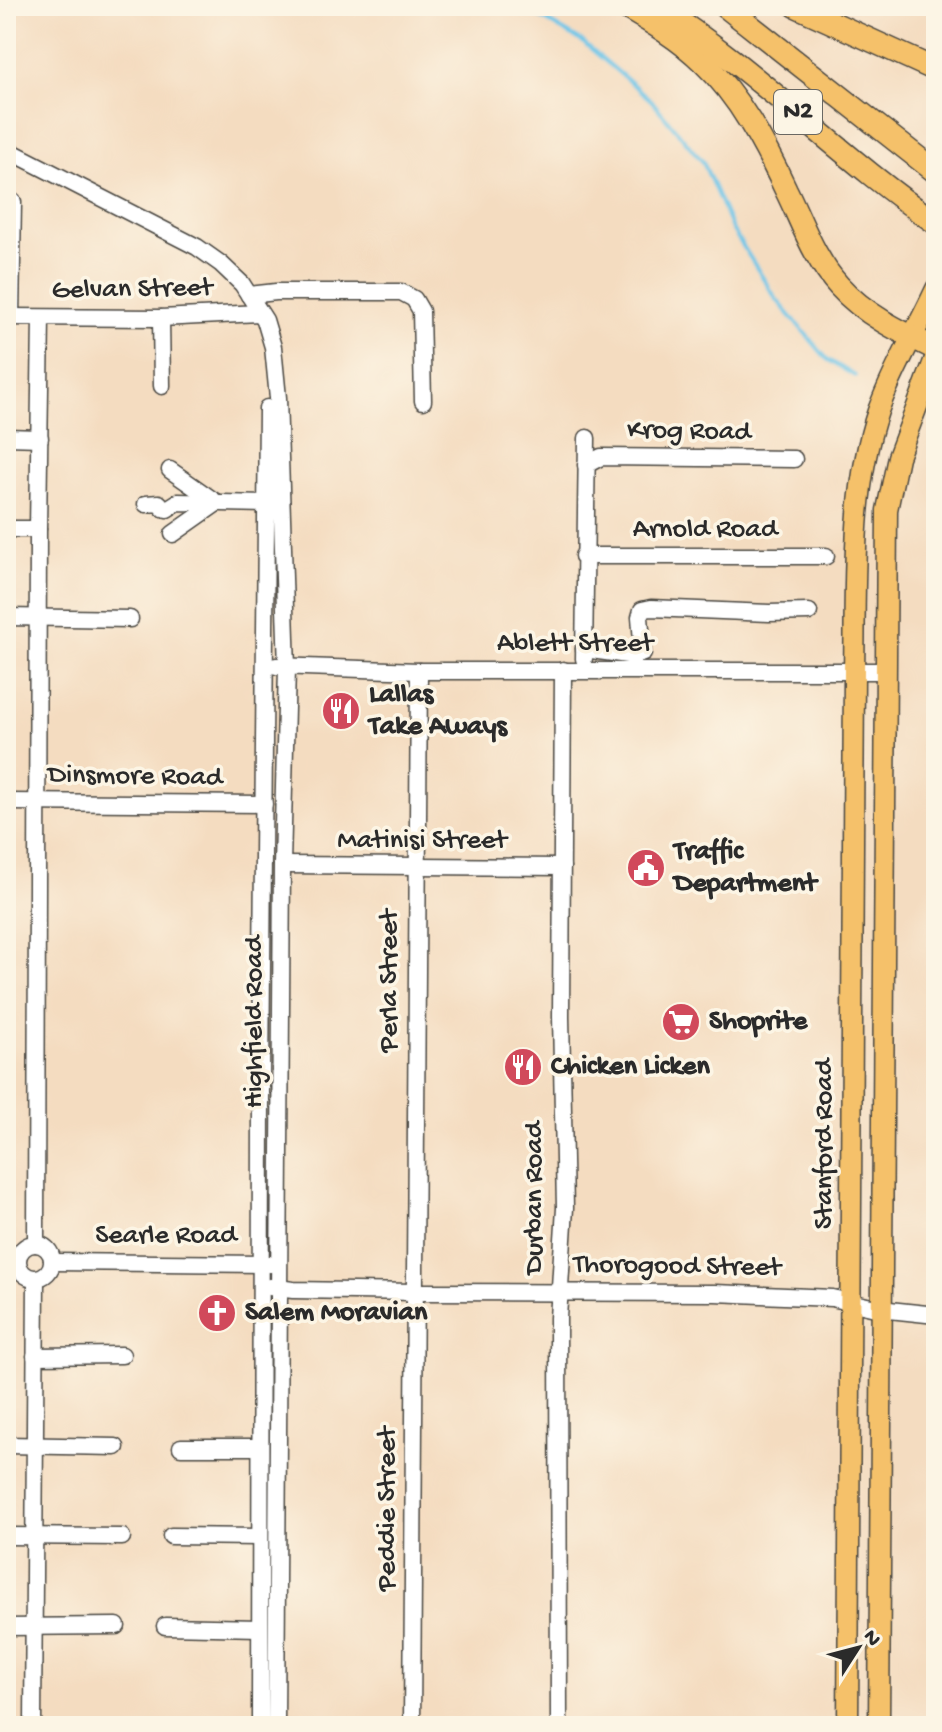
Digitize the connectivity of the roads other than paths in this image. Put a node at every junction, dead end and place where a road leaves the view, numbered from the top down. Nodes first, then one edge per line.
1 (623, 6) edge
2 (656, 6) edge
3 (725, 6) edge
4 (796, 6) edge
5 (936, 70) edge
6 (6, 149) edge
7 (936, 172) edge
8 (13, 202) dead end
9 (936, 223) edge
10 (936, 289) edge
11 (249, 295) junction
12 (8, 317) edge
13 (41, 318) junction
14 (161, 318) junction
15 (261, 318) junction
16 (913, 337) junction
17 (936, 349) edge
18 (936, 356) edge
19 (162, 386) dead end
20 (423, 401) dead end
21 (6, 437) edge
22 (40, 438) junction
23 (587, 438) dead end
24 (794, 459) dead end
25 (586, 465) junction
26 (170, 470) dead end
27 (217, 503) junction
28 (152, 504) dead end
29 (266, 504) junction
30 (6, 529) edge
31 (38, 529) junction
32 (173, 534) dead end
33 (583, 556) junction
34 (826, 556) dead end
35 (809, 612) dead end
36 (6, 617) edge
37 (38, 618) junction
38 (130, 619) dead end
39 (584, 649) junction
40 (266, 665) junction
41 (287, 668) junction
42 (584, 669) junction
43 (563, 670) junction
44 (419, 671) junction
45 (854, 671) junction
46 (885, 671) junction
47 (6, 802) edge
48 (37, 802) junction
49 (264, 804) junction
50 (282, 865) junction
51 (417, 867) junction
52 (562, 867) junction
53 (280, 1192) junction
54 (261, 1194) junction
55 (36, 1244) junction
56 (12, 1262) edge
57 (53, 1262) junction
58 (261, 1263) junction
59 (279, 1266) junction
60 (36, 1279) junction
61 (261, 1286) junction
62 (279, 1288) junction
63 (560, 1291) junction
64 (415, 1292) junction
65 (852, 1302) junction
66 (880, 1309) junction
67 (936, 1315) edge
68 (122, 1355) dead end
69 (35, 1356) junction
70 (6, 1445) edge
71 (35, 1446) junction
72 (116, 1447) dead end
73 (181, 1447) dead end
74 (260, 1447) junction
75 (6, 1536) edge
76 (34, 1536) junction
77 (171, 1536) dead end
78 (122, 1537) dead end
79 (260, 1537) junction
80 (33, 1626) junction
81 (117, 1626) dead end
82 (165, 1626) dead end
83 (6, 1627) edge
84 (260, 1628) junction
85 (33, 1726) edge
86 (260, 1726) edge
87 (276, 1726) edge
88 (412, 1726) edge
89 (559, 1726) edge
90 (848, 1726) edge
91 (879, 1726) edge

1 - 16 highway
2 - 9 highway, N2
3 - 7 highway, N2
4 - 5 highway
6 - 11 street
8 - 12 street
10 - 16 main road, Stanford Road
11 - 15 street
11 - 20 street
12 - 13 street, Gelvan Street
13 - 14 street, Gelvan Street
13 - 22 street
14 - 15 street, Gelvan Street
14 - 19 street
15 - 29 street, Highfield Road
15 - 41 street, Highfield Road
16 - 17 highway
16 - 45 main road, Stanford Road
18 - 46 main road, Stanford Road
21 - 22 street
22 - 31 street
23 - 25 street
24 - 25 street, Krog Road
25 - 33 street
26 - 27 street
27 - 28 street
27 - 29 street
27 - 32 street
29 - 40 street, Highfield Road
30 - 31 street
31 - 37 street
33 - 34 street, Arnold Road
33 - 39 street
35 - 39 street
36 - 37 street
37 - 38 street
37 - 48 street
39 - 42 street
40 - 41 street, Ablett Street
40 - 49 street, Highfield Road
41 - 44 street, Ablett Street
41 - 50 street, Highfield Road
42 - 43 street, Ablett Street
42 - 45 street, Ablett Street
43 - 44 street, Ablett Street
43 - 52 street, Durban Road
44 - 51 street, Perla Street
45 - 46 street, Ablett Street
45 - 65 main road, Stanford Road
46 - 66 main road, Stanford Road
47 - 48 street, Dinsmore Road
48 - 49 street, Dinsmore Road
48 - 55 street
49 - 54 street, Highfield Road
50 - 51 street, Matinisi Street
50 - 53 street, Highfield Road
51 - 52 street, Matinisi Street
51 - 64 street, Perla Street
52 - 63 street, Durban Road
53 - 54 street
53 - 59 street, Highfield Road
54 - 58 street, Highfield Road
55 - 56 street
55 - 57 street
56 - 60 street
57 - 58 street, Searle Road
57 - 60 street
58 - 59 street, Searle Road
58 - 61 street, Highfield Road
59 - 62 street, Highfield Road
60 - 69 street
61 - 62 street, Thorogood Street
61 - 74 street, Highfield Road
62 - 64 street, Thorogood Street
62 - 87 street, Highfield Road
63 - 64 street, Thorogood Street
63 - 65 street, Thorogood Street
63 - 89 street, Durban Road
64 - 88 street, Peddie Street
65 - 66 street, Thorogood Street
65 - 90 main road, Stanford Road
66 - 67 street, Thorogood Street
66 - 91 main road, Stanford Road
68 - 69 street
69 - 71 street
70 - 71 street
71 - 72 street
71 - 76 street
73 - 74 street
74 - 79 street, Highfield Road
75 - 76 street
76 - 78 street
76 - 80 street
77 - 79 street
79 - 84 street, Highfield Road
80 - 81 street
80 - 83 street
80 - 85 street
82 - 84 street
84 - 86 street, Highfield Road

